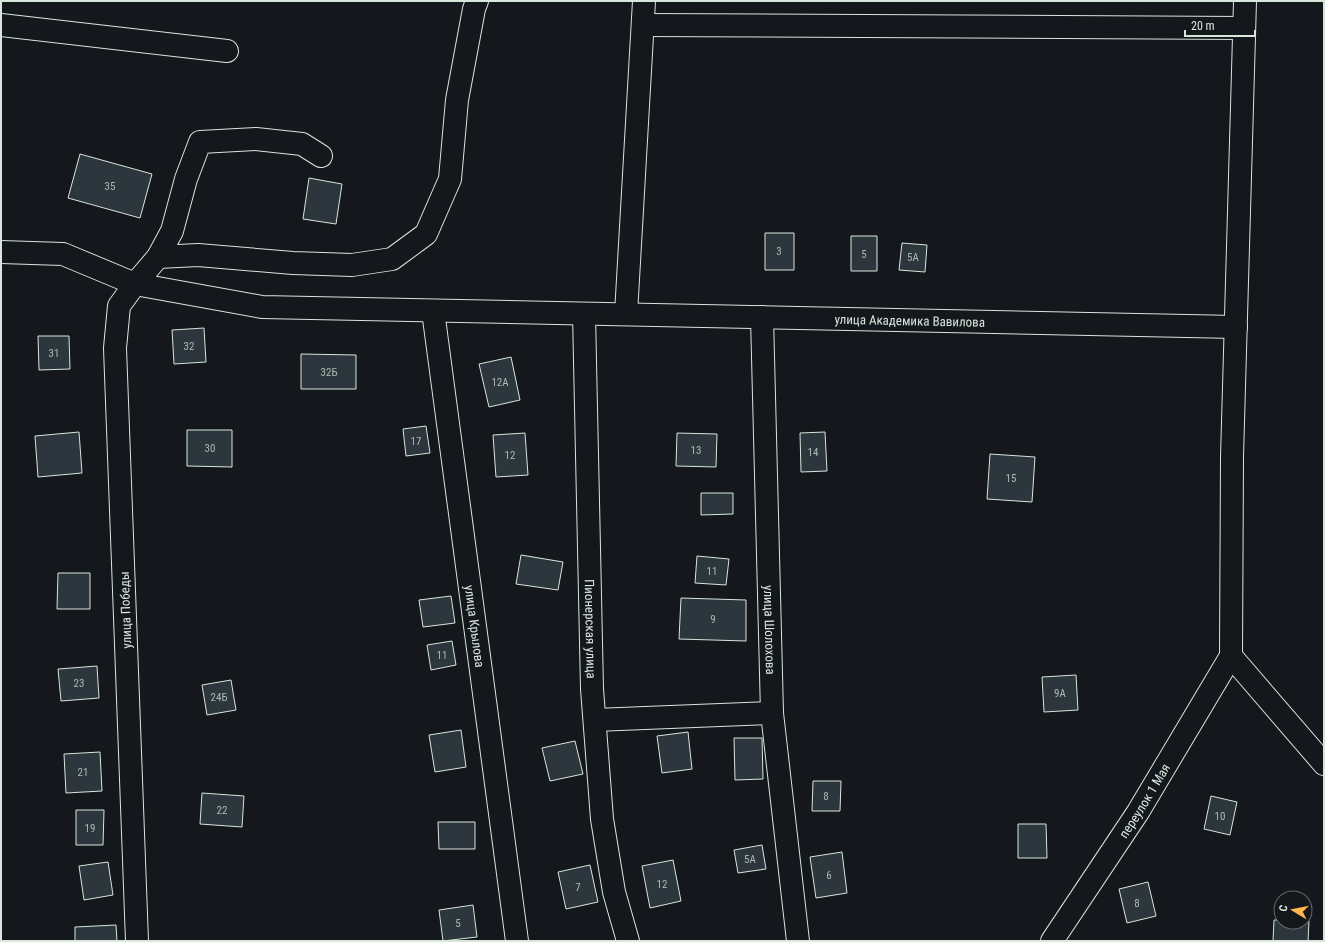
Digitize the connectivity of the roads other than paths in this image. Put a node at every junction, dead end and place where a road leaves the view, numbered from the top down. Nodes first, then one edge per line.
1 (477, 1) edge
2 (644, 1) edge
3 (1245, 1) edge
4 (1, 25) edge
5 (643, 26) junction
6 (1244, 28) junction
7 (227, 51) dead end
8 (321, 156) dead end
9 (1, 252) edge
10 (158, 257) junction
11 (135, 284) junction
12 (433, 311) junction
13 (584, 314) junction
14 (626, 314) junction
15 (762, 317) junction
16 (1236, 327) junction
17 (1231, 656) junction
18 (772, 713) junction
19 (595, 720) junction
20 (1324, 764) edge
21 (137, 941) edge
22 (517, 941) edge
23 (628, 941) edge
24 (798, 941) edge
25 (1052, 941) edge

1 - 10 street
2 - 5 street
3 - 6 street
4 - 7 street
5 - 6 street
5 - 14 street
6 - 16 street
8 - 10 street, улица Победы
9 - 11 street, улица Академика Вавилова
10 - 11 street, улица Победы
11 - 12 street, улица Академика Вавилова
11 - 21 street, улица Победы
12 - 13 street, улица Академика Вавилова
12 - 22 street, улица Крылова
13 - 14 street, улица Академика Вавилова
13 - 19 street, Пионерская улица
14 - 15 street, улица Академика Вавилова
15 - 16 street, улица Академика Вавилова
15 - 18 street, улица Шолохова
16 - 17 street
17 - 20 street
17 - 25 street, переулок 1 Мая
18 - 19 street
18 - 24 street, улица Шолохова
19 - 23 street, Пионерская улица

